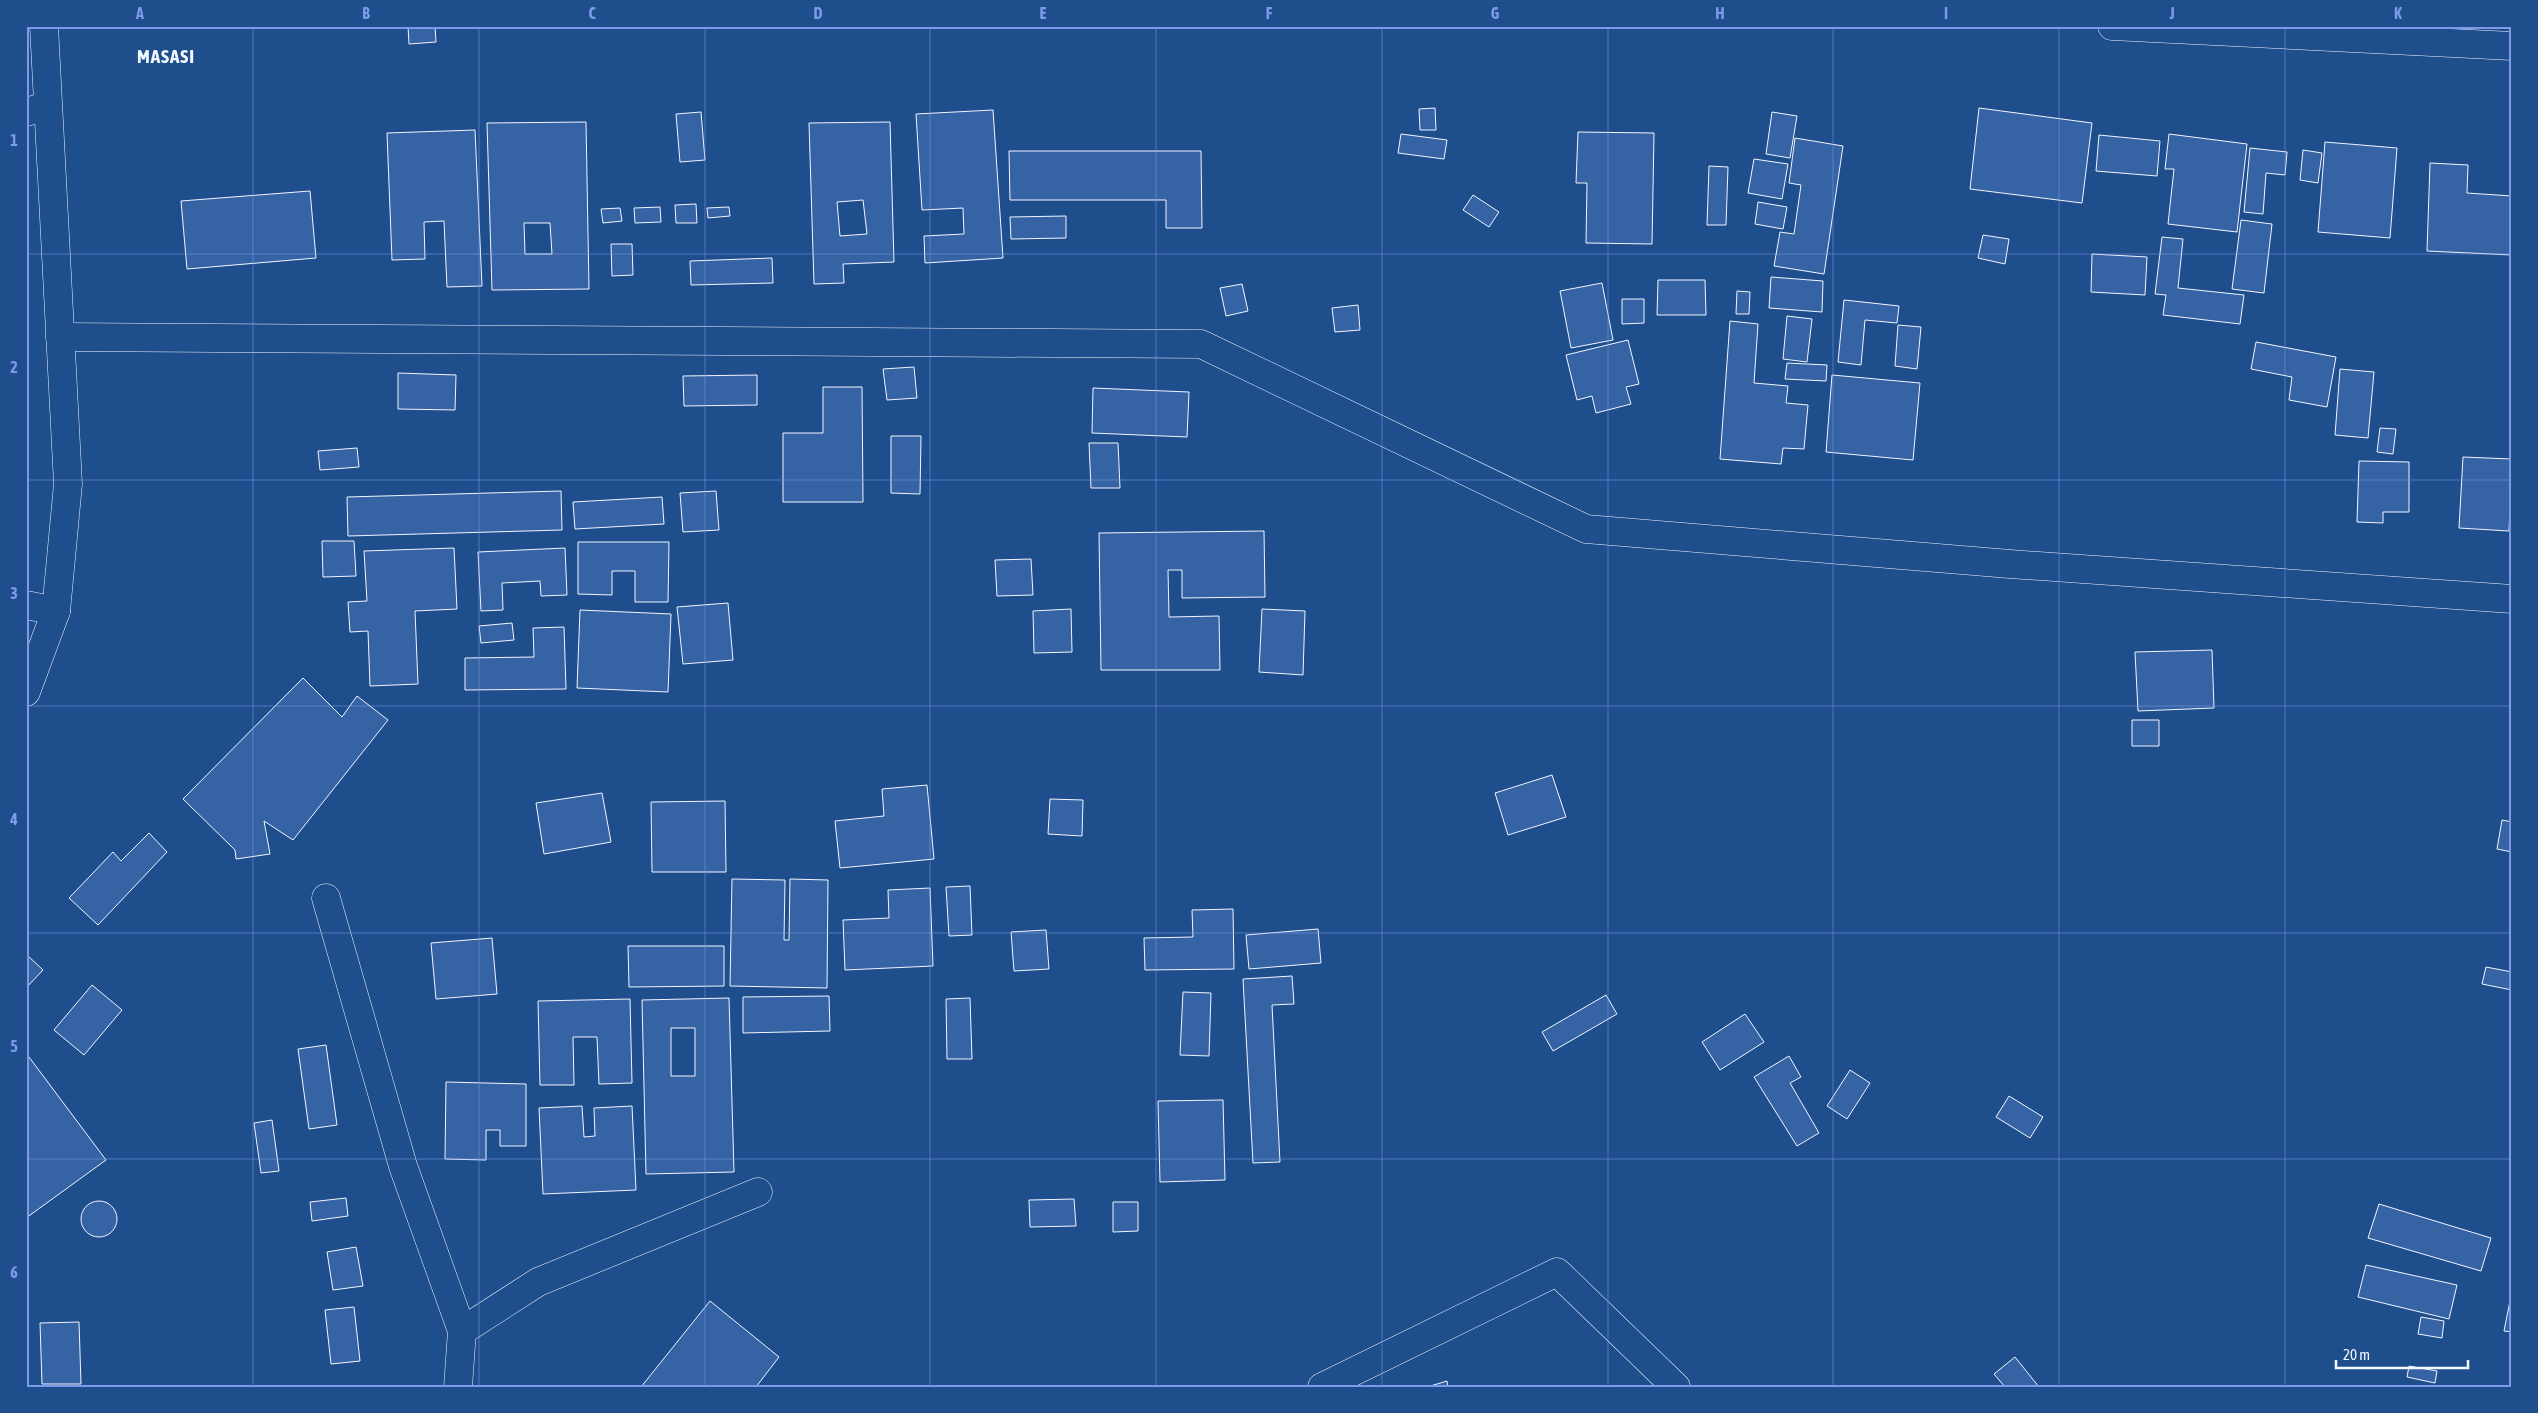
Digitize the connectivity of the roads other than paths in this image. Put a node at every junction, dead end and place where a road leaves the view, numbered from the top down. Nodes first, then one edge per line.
1 (44, 26) edge
2 (2112, 26) edge
3 (2512, 46) edge
4 (37, 109) edge
5 (60, 337) junction
6 (2512, 599) edge
7 (26, 605) edge
8 (56, 610) junction
9 (26, 692) edge
10 (326, 898) dead end
11 (758, 1192) dead end
12 (462, 1331) junction
13 (458, 1387) edge
14 (1322, 1387) edge
15 (1676, 1387) edge

1 - 4 main road
2 - 3 main road
4 - 5 main road
5 - 6 main road
5 - 8 main road
7 - 8 main road
8 - 9 main road
10 - 12 main road
11 - 12 main road
12 - 13 main road
14 - 15 main road

